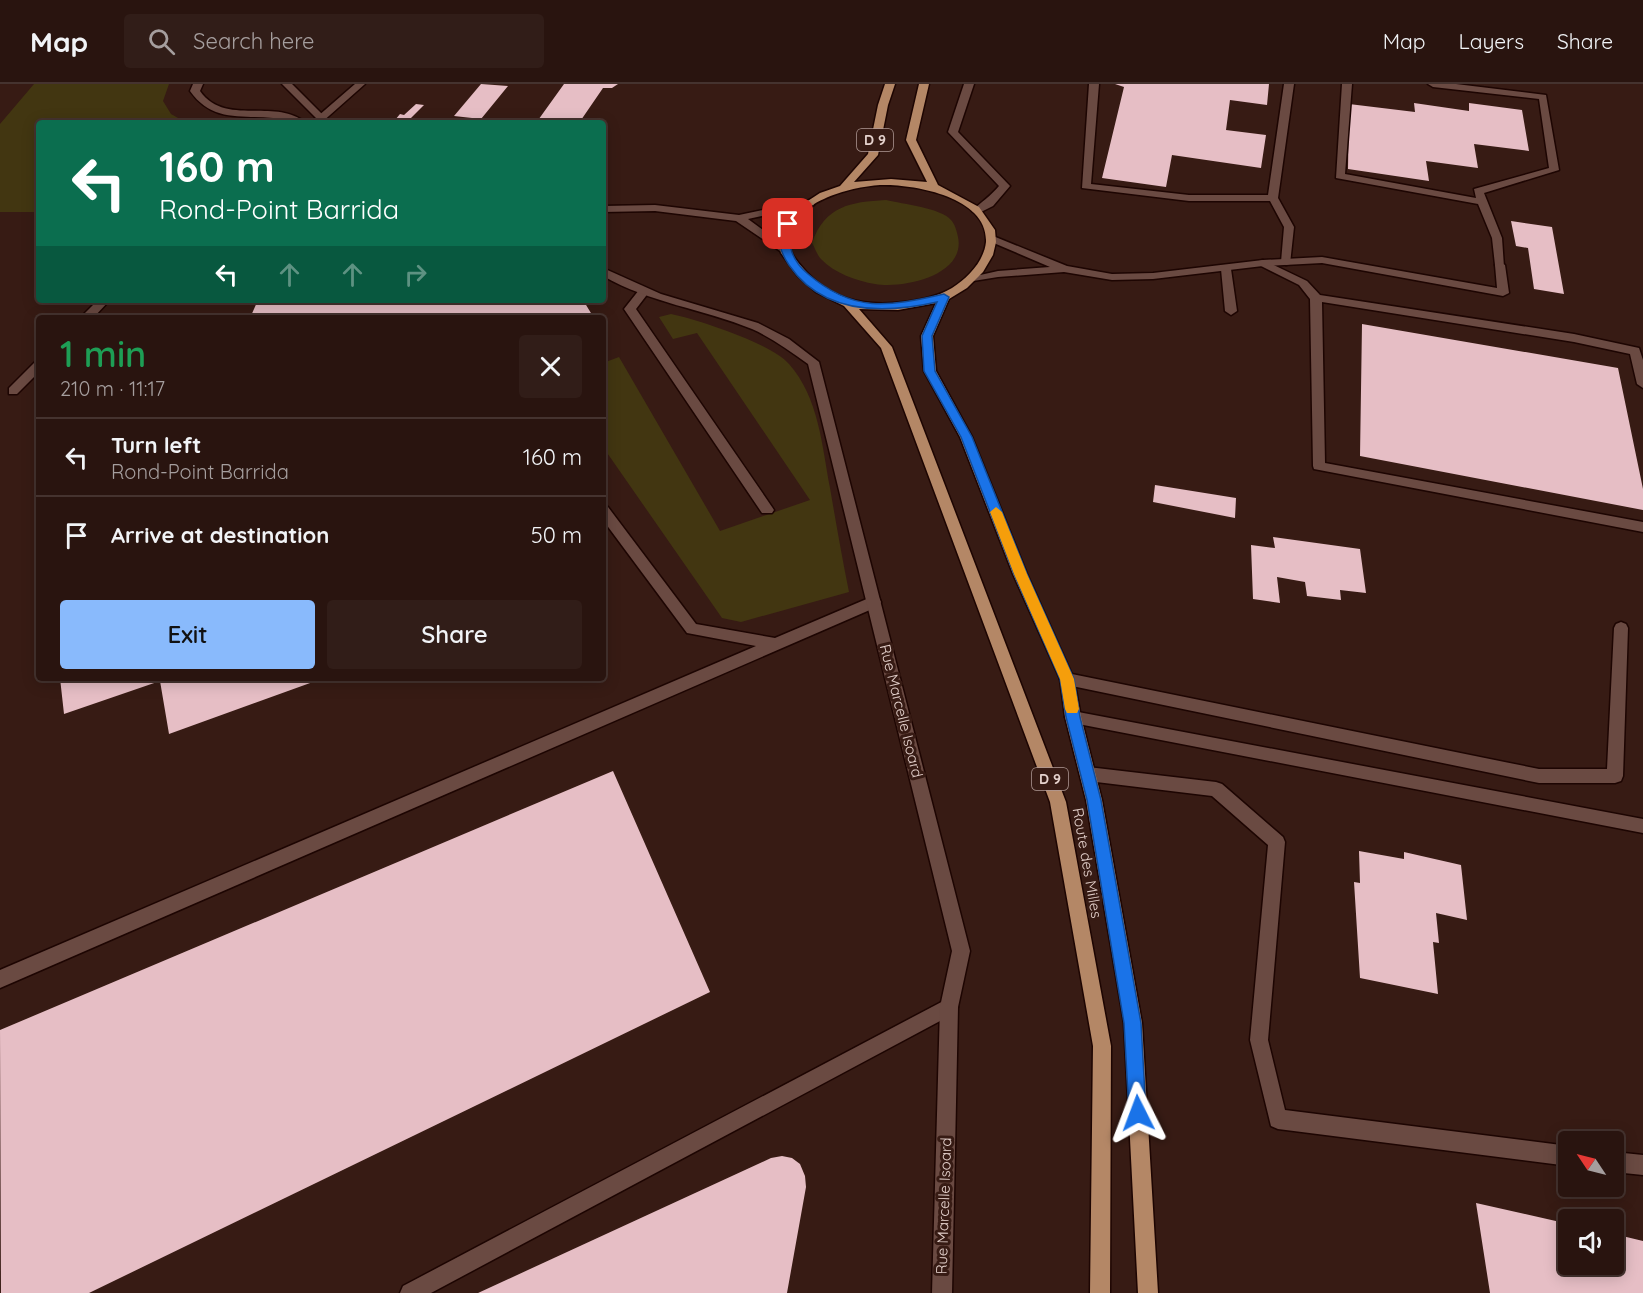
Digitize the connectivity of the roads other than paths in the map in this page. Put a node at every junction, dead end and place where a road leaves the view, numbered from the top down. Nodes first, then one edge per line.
1 (198, 84) edge
2 (287, 84) edge
3 (360, 84) edge
4 (890, 84) edge
5 (924, 84) edge
6 (969, 84) edge
7 (1094, 84) edge
8 (1289, 84) edge
9 (1347, 84) edge
10 (1433, 84) edge
11 (292, 120) edge
12 (318, 120) edge
13 (844, 187) junction
14 (934, 187) junction
15 (1273, 198) junction
16 (1482, 202) junction
17 (810, 203) junction
18 (606, 209) edge
19 (977, 212) junction
20 (738, 218) junction
21 (993, 239) junction
22 (786, 252) junction
23 (1286, 262) junction
24 (1263, 263) junction
25 (1064, 269) junction
26 (1226, 269) junction
27 (606, 273) edge
28 (971, 280) junction
29 (643, 292) junction
30 (944, 297) junction
31 (1317, 298) junction
32 (101, 303) edge
33 (848, 304) junction
34 (1231, 311) dead end
35 (89, 315) edge
36 (1639, 352) edge
37 (36, 367) edge
38 (1643, 384) edge
39 (13, 390) dead end
40 (767, 510) dead end
41 (606, 514) edge
42 (1643, 527) edge
43 (874, 602) junction
44 (1621, 628) dead end
45 (776, 644) junction
46 (1067, 679) junction
47 (1073, 717) junction
48 (1088, 774) junction
49 (1643, 826) edge
50 (0, 979) edge
51 (949, 1007) junction
52 (1558, 1155) edge
53 (1624, 1163) edge
54 (1643, 1165) edge
55 (410, 1293) edge
56 (942, 1293) edge
57 (1100, 1293) edge
58 (1148, 1293) edge

1 - 11 street
2 - 12 street
3 - 12 street
4 - 13 main road, D 9
5 - 14 main road, D 9
6 - 19 street
7 - 15 street
8 - 15 street
9 - 16 street
10 - 16 street
13 - 14 main road
13 - 17 main road
14 - 19 main road
15 - 23 street
16 - 23 street
17 - 20 street
17 - 22 main road
18 - 20 street
19 - 21 main road
20 - 22 street
21 - 25 street
21 - 28 main road
22 - 33 main road
23 - 24 street
24 - 26 street
24 - 31 street
25 - 26 street
25 - 28 street
26 - 34 street
27 - 29 street, Rue Marcelle Isoard
28 - 30 main road
29 - 40 street
29 - 43 street, Rue Marcelle Isoard
30 - 33 main road
30 - 46 main road, Route des Milles / D 9
31 - 36 street
31 - 42 street
32 - 35 street
33 - 57 main road, Route des Milles / D 9
36 - 38 street
37 - 39 street
41 - 45 street
43 - 45 street
43 - 51 street, Rue Marcelle Isoard
44 - 46 street
45 - 50 street
46 - 47 main road, Route des Milles / D 9
47 - 48 main road, Route des Milles / D 9
47 - 49 street
48 - 52 street
48 - 58 main road, Route des Milles / D 9
51 - 55 street
51 - 56 street, Rue Marcelle Isoard
53 - 54 street

